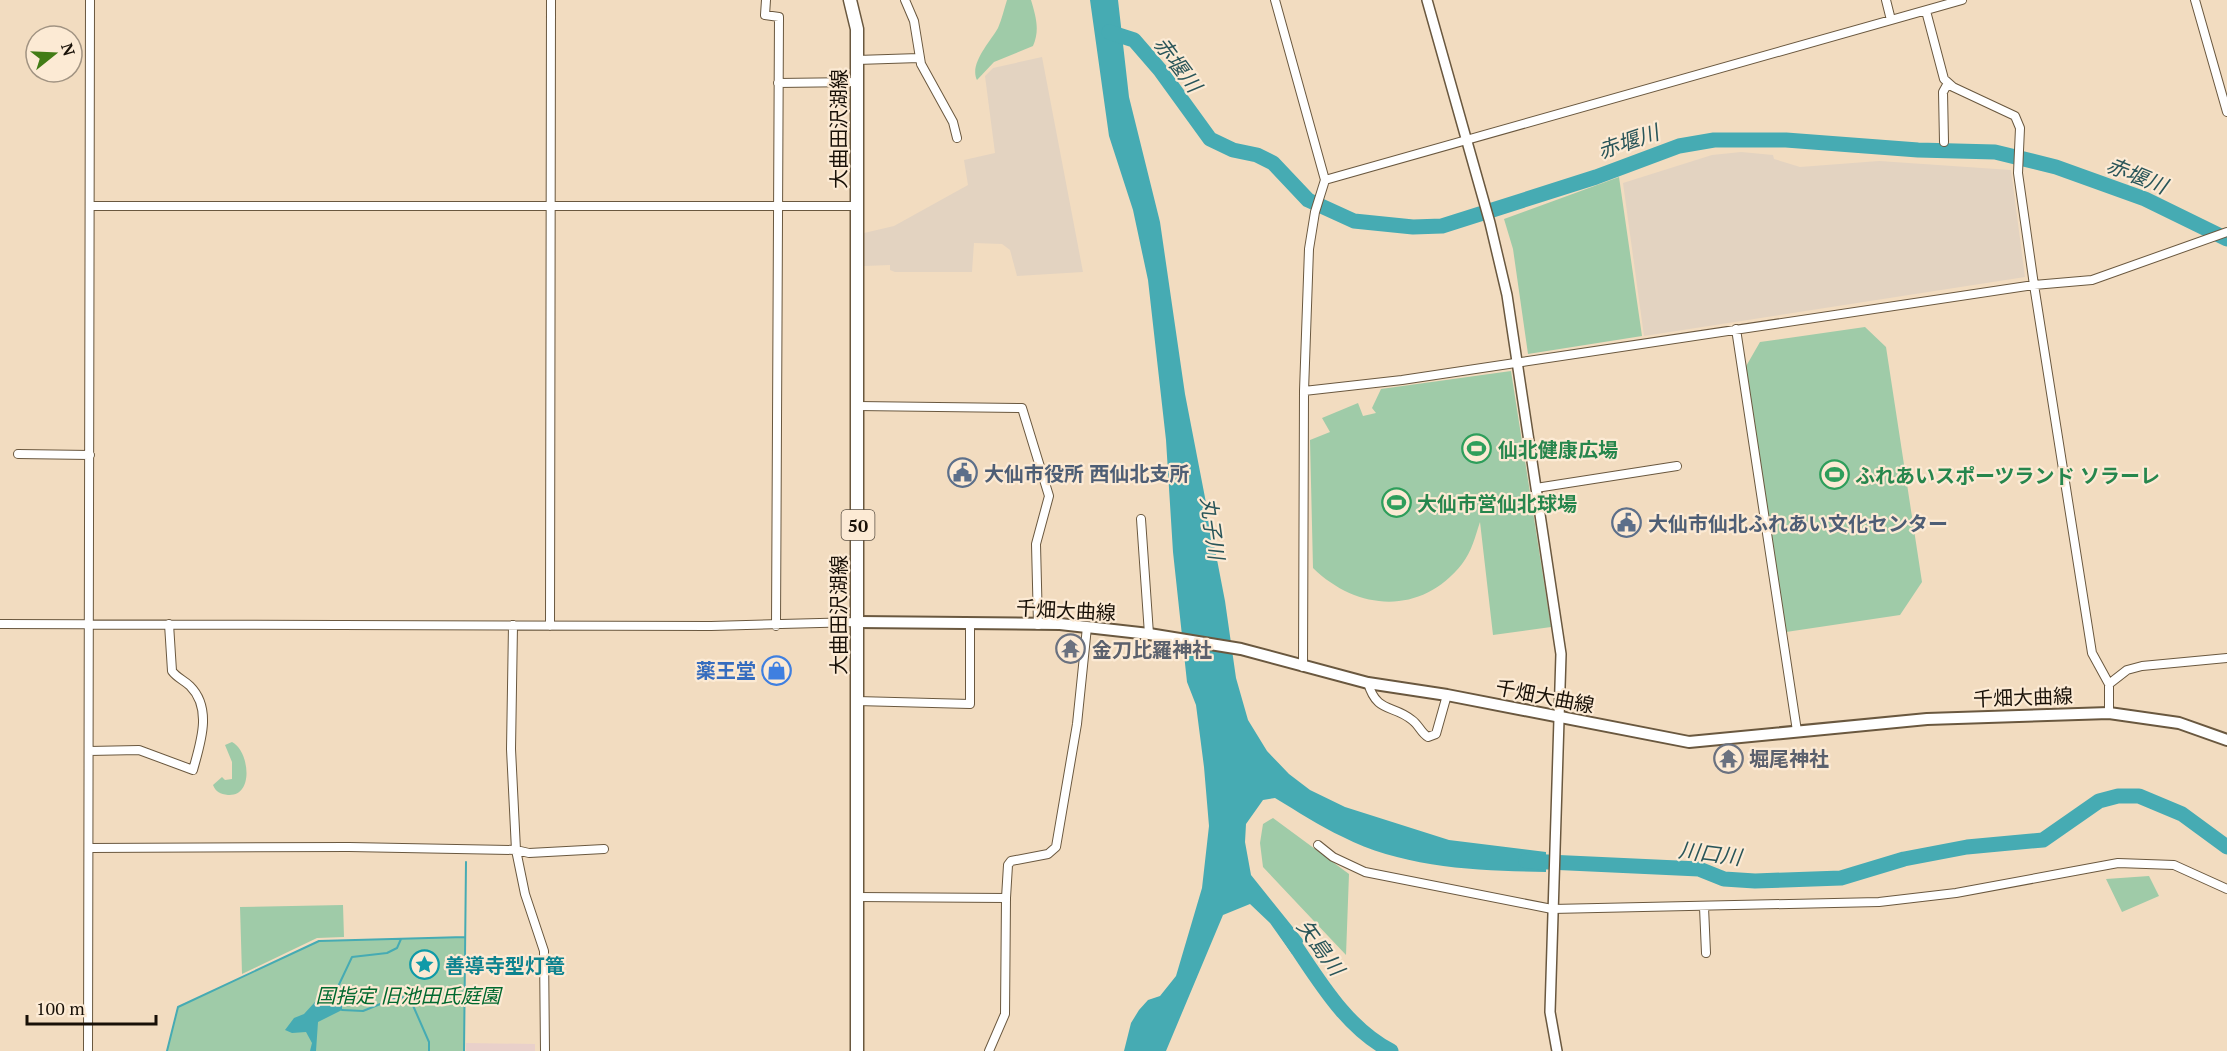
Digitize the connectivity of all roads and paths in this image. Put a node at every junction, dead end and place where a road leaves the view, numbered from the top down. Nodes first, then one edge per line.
1 (90, 0) edge
2 (551, 0) edge
3 (766, 0) edge
4 (850, 0) edge
5 (905, 0) edge
6 (1275, 0) edge
7 (1427, 0) edge
8 (1886, 0) edge
9 (1962, 0) edge
10 (2195, 0) edge
11 (1926, 10) junction
12 (1891, 20) junction
13 (919, 58) junction
14 (857, 60) junction
15 (857, 82) junction
16 (778, 83) junction
17 (1948, 83) junction
18 (2227, 112) edge
19 (957, 138) dead end
20 (1467, 140) junction
21 (1944, 142) dead end
22 (1325, 180) junction
23 (90, 206) junction
24 (777, 206) junction
25 (858, 206) junction
26 (552, 207) junction
27 (2227, 232) edge
28 (2034, 285) junction
29 (1736, 329) junction
30 (1517, 362) junction
31 (1304, 391) junction
32 (858, 406) junction
33 (18, 454) dead end
34 (90, 455) junction
35 (1677, 466) dead end
36 (1536, 488) junction
37 (1141, 519) dead end
38 (858, 622) junction
39 (0, 624) edge
40 (88, 624) junction
41 (169, 624) junction
42 (970, 625) junction
43 (1038, 625) junction
44 (513, 626) junction
45 (550, 626) junction
46 (776, 626) junction
47 (1087, 627) junction
48 (1149, 634) junction
49 (2227, 658) edge
50 (1303, 667) junction
51 (1368, 683) junction
52 (2109, 684) junction
53 (1447, 695) junction
54 (857, 701) junction
55 (2109, 713) junction
56 (1559, 717) junction
57 (1797, 731) junction
58 (2227, 740) edge
59 (89, 751) junction
60 (1318, 845) dead end
61 (89, 848) junction
62 (604, 849) dead end
63 (516, 850) junction
64 (2227, 889) edge
65 (857, 897) junction
66 (1006, 898) junction
67 (1704, 907) junction
68 (1552, 909) junction
69 (1706, 952) dead end
70 (88, 1051) edge
71 (545, 1051) edge
72 (857, 1051) edge
73 (989, 1051) edge
74 (1557, 1051) edge

1 - 23 street
2 - 26 street
3 - 16 street
4 - 14 main road, 大曲田沢湖線 / 50
5 - 13 street
6 - 22 street
7 - 20 street
8 - 12 street
9 - 11 street
10 - 18 street
11 - 12 street
11 - 17 street
12 - 20 street
13 - 14 street
13 - 19 street
14 - 15 main road, 大曲田沢湖線 / 50
15 - 16 street
15 - 25 main road, 大曲田沢湖線 / 50
16 - 24 street
17 - 21 street
17 - 28 street
20 - 22 street
20 - 30 street
22 - 31 street
23 - 26 street
23 - 34 street
24 - 25 street
24 - 26 street
24 - 46 street
25 - 32 main road, 大曲田沢湖線 / 50
26 - 45 street
27 - 28 street
28 - 29 street
28 - 52 street
29 - 30 street
29 - 57 street
30 - 31 street
30 - 36 street
31 - 50 street
32 - 38 main road, 大曲田沢湖線 / 50
32 - 43 street
33 - 34 street
34 - 40 street
35 - 36 street
36 - 56 street
37 - 48 street
38 - 42 main road, 千畑大曲線
38 - 46 street
38 - 54 main road, 大曲田沢湖線 / 50
39 - 40 street
40 - 41 street
40 - 59 street
41 - 44 street
41 - 59 street
42 - 43 main road, 千畑大曲線
42 - 54 street
43 - 47 main road, 千畑大曲線
44 - 45 street
44 - 63 street
45 - 46 street
47 - 48 main road, 千畑大曲線
47 - 66 street
48 - 50 main road, 千畑大曲線
49 - 52 street
50 - 51 main road, 千畑大曲線
51 - 53 main road, 千畑大曲線
51 - 53 street
52 - 55 street
53 - 56 main road, 千畑大曲線
54 - 65 main road, 大曲田沢湖線 / 50
55 - 57 main road, 千畑大曲線
55 - 58 main road, 千畑大曲線
56 - 57 main road, 千畑大曲線
56 - 68 street
59 - 61 street
60 - 68 street
61 - 63 street
61 - 70 street
62 - 63 street
63 - 71 street
64 - 67 street
65 - 66 street
65 - 72 main road, 大曲田沢湖線 / 50
66 - 73 street
67 - 68 street
67 - 69 street
68 - 74 street

